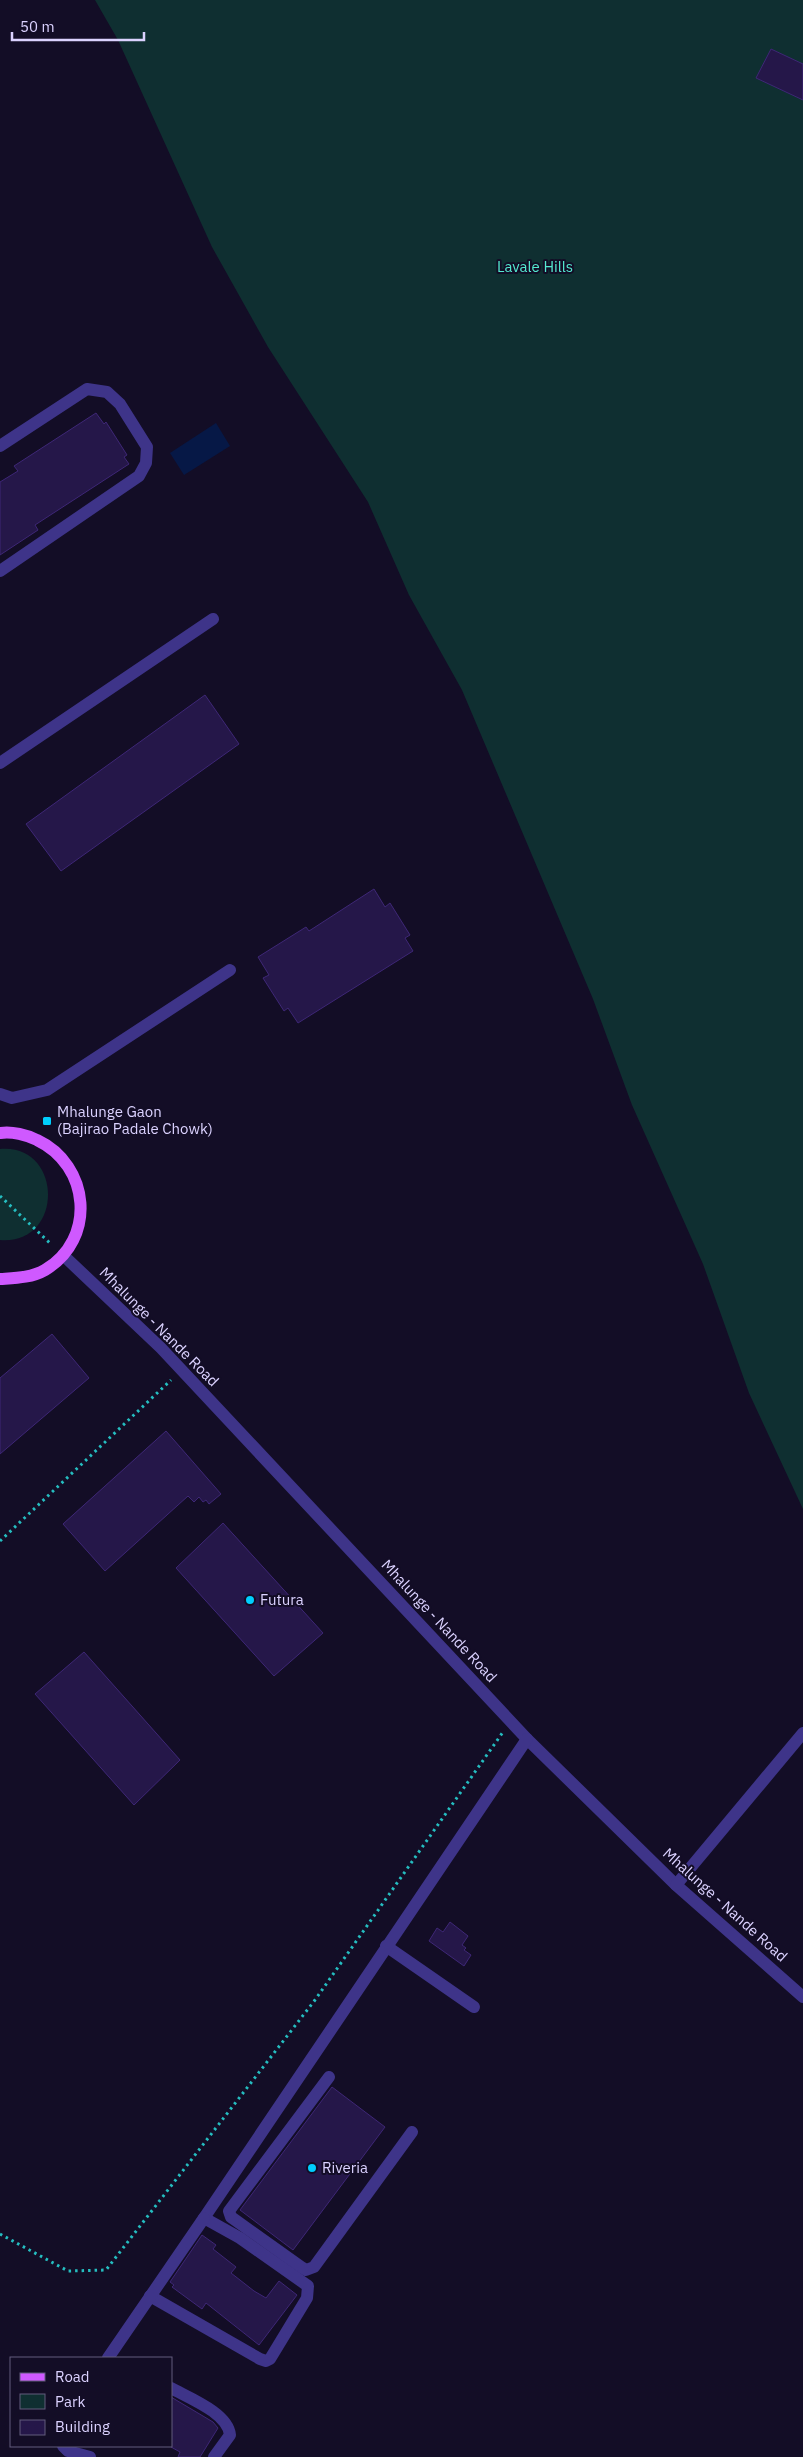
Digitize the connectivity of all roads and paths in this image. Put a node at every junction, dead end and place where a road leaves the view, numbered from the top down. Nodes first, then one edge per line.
1 (0, 446) edge
2 (0, 571) edge
3 (213, 619) dead end
4 (0, 763) edge
5 (230, 970) dead end
6 (0, 1094) edge
7 (0, 1133) edge
8 (0, 1196) edge
9 (63, 1255) junction
10 (0, 1279) edge
11 (181, 1371) junction
12 (0, 1541) edge
13 (511, 1720) junction
14 (803, 1733) edge
15 (527, 1739) junction
16 (676, 1885) junction
17 (386, 1946) junction
18 (803, 1997) edge
19 (474, 2006) dead end
20 (329, 2077) dead end
21 (267, 2121) junction
22 (412, 2132) dead end
23 (286, 2135) junction
24 (204, 2218) junction
25 (0, 2234) edge
26 (150, 2296) junction
27 (113, 2356) edge
28 (172, 2389) edge
29 (64, 2447) edge
30 (90, 2457) edge
31 (214, 2457) edge

1 - 2 street
3 - 4 street
5 - 6 street
7 - 9 main road
8 - 9 path
9 - 10 main road
9 - 11 street, Mhalunge - Nande Road
11 - 12 path
11 - 13 street, Mhalunge - Nande Road
13 - 15 street, Mhalunge - Nande Road
13 - 25 path
14 - 16 street
15 - 16 street, Mhalunge - Nande Road
15 - 17 street
16 - 18 street, Mhalunge - Nande Road
17 - 19 street
17 - 21 street
20 - 23 street
21 - 23 street
21 - 24 street
22 - 23 street
24 - 26 street
24 - 26 street
26 - 27 street
28 - 31 street
29 - 30 street

